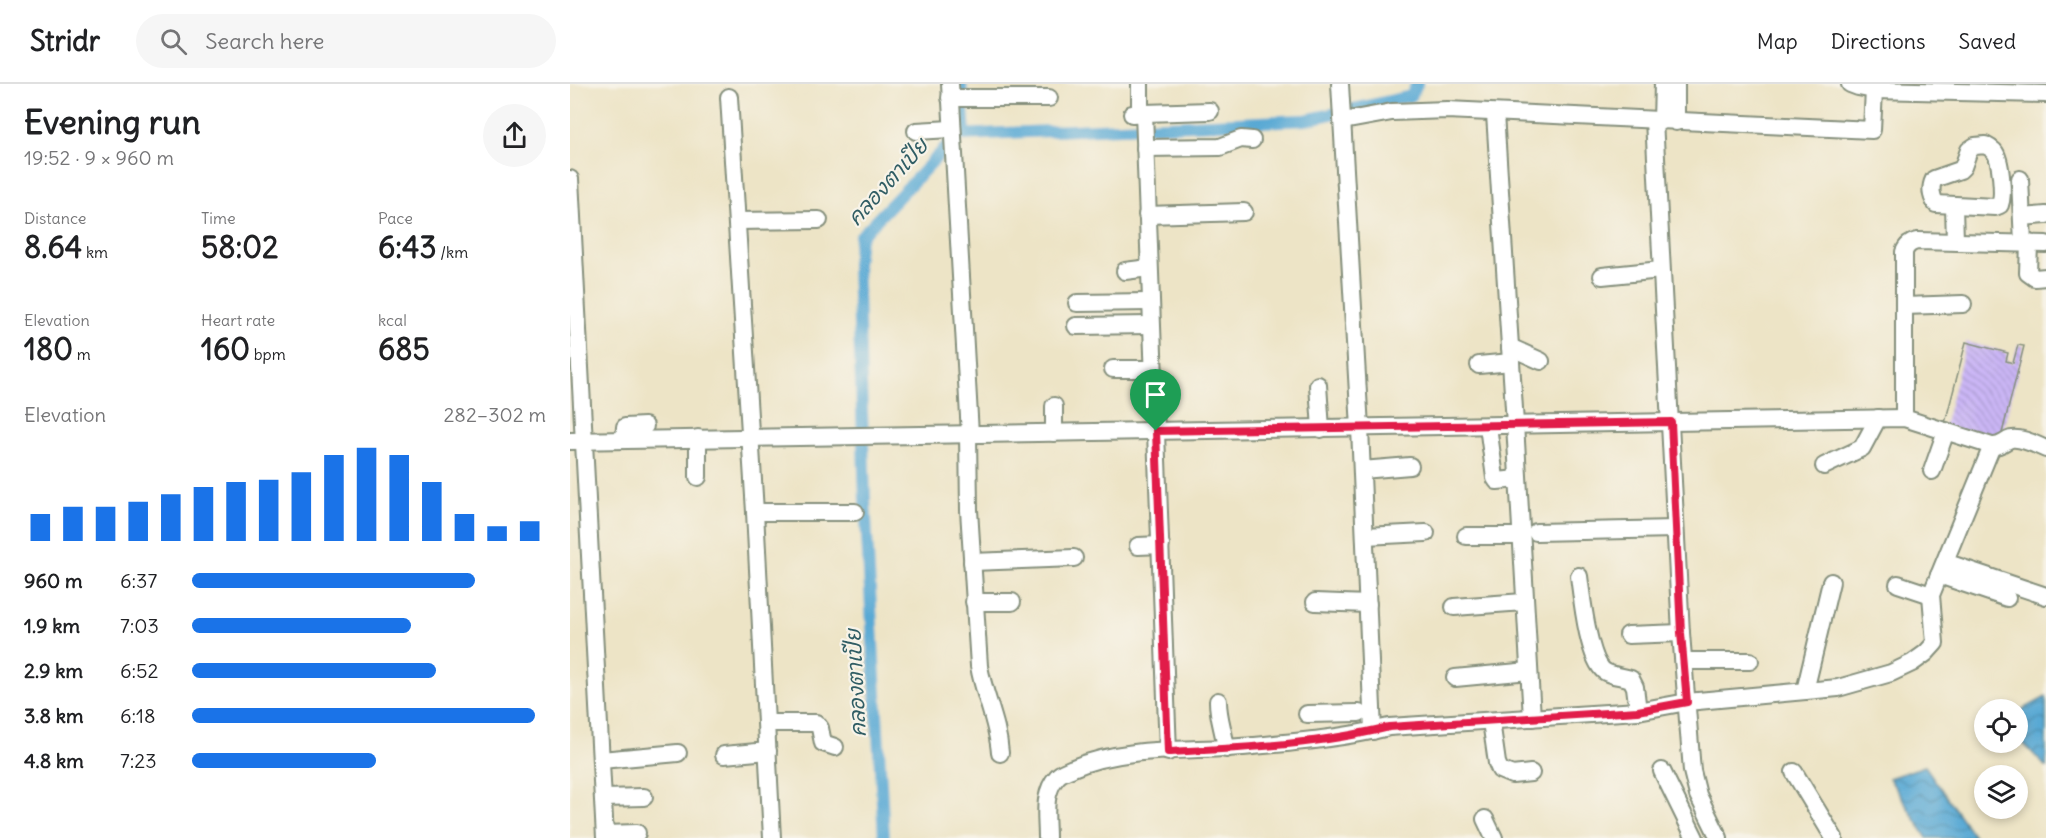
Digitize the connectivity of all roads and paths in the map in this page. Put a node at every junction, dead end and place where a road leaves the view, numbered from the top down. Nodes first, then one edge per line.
1 (1140, 84) edge
2 (1340, 84) edge
3 (1664, 84) edge
4 (1676, 84) edge
5 (1850, 84) edge
6 (1874, 90) junction
7 (1031, 91) edge
8 (957, 94) edge
9 (2046, 94) edge
10 (729, 97) dead end
11 (1049, 98) dead end
12 (1210, 111) dead end
13 (1495, 114) junction
14 (1343, 118) junction
15 (1664, 121) junction
16 (1141, 123) junction
17 (916, 131) dead end
18 (1252, 140) dead end
19 (952, 142) junction
20 (570, 179) edge
21 (2020, 179) dead end
22 (1954, 206) junction
23 (1244, 212) dead end
24 (2046, 215) edge
25 (1147, 216) junction
26 (2022, 217) junction
27 (819, 219) dead end
28 (737, 221) junction
29 (1955, 241) junction
30 (2026, 243) junction
31 (2046, 244) edge
32 (1149, 268) junction
33 (1661, 270) junction
34 (1125, 271) dead end
35 (1602, 276) dead end
36 (2046, 277) edge
37 (1150, 302) junction
38 (1077, 303) dead end
39 (1963, 304) dead end
40 (1904, 306) junction
41 (1151, 325) junction
42 (1077, 326) dead end
43 (1511, 355) junction
44 (1541, 361) dead end
45 (1479, 365) dead end
46 (1113, 369) dead end
47 (1153, 369) junction
48 (1317, 385) dead end
49 (1054, 406) dead end
50 (1878, 418) junction
51 (1904, 418) junction
52 (1671, 422) junction
53 (1515, 424) junction
54 (645, 426) dead end
55 (1488, 426) junction
56 (1360, 428) junction
57 (1321, 429) junction
58 (1156, 431) junction
59 (1947, 431) junction
60 (1054, 433) junction
61 (969, 434) junction
62 (698, 438) junction
63 (750, 438) junction
64 (624, 440) junction
65 (578, 441) edge
66 (1992, 446) junction
67 (2046, 448) edge
68 (1410, 466) dead end
69 (1824, 466) dead end
70 (1362, 470) junction
71 (1932, 471) dead end
72 (698, 477) dead end
73 (1518, 479) junction
74 (754, 512) junction
75 (855, 512) dead end
76 (1675, 529) junction
77 (1426, 533) dead end
78 (1528, 534) junction
79 (1365, 536) junction
80 (1466, 536) dead end
81 (1161, 545) junction
82 (1138, 546) dead end
83 (1074, 558) dead end
84 (972, 562) junction
85 (1942, 568) junction
86 (1579, 576) dead end
87 (1832, 582) dead end
88 (1898, 585) dead end
89 (1931, 595) junction
90 (2046, 596) edge
91 (2007, 598) dead end
92 (1012, 602) dead end
93 (1315, 602) dead end
94 (1524, 602) junction
95 (1368, 604) junction
96 (970, 605) junction
97 (1454, 607) dead end
98 (1681, 633) junction
99 (1628, 635) dead end
100 (1684, 661) junction
101 (1750, 662) dead end
102 (1529, 671) junction
103 (1455, 678) dead end
104 (1362, 685) dead end
105 (1805, 691) junction
106 (1218, 701) dead end
107 (1687, 702) junction
108 (1638, 711) junction
109 (1359, 713) junction
110 (1307, 714) dead end
111 (1532, 718) junction
112 (1491, 722) junction
113 (766, 723) junction
114 (1365, 733) junction
115 (835, 747) dead end
116 (1226, 749) junction
117 (768, 750) junction
118 (1168, 752) junction
119 (678, 753) dead end
120 (1000, 753) dead end
121 (724, 755) dead end
122 (601, 760) junction
123 (1662, 771) dead end
124 (1794, 772) dead end
125 (1531, 773) dead end
126 (644, 797) dead end
127 (603, 798) junction
128 (1485, 819) dead end
129 (637, 833) dead end
130 (605, 836) edge
131 (1713, 836) edge
132 (772, 838) edge
133 (1047, 838) edge
134 (1494, 838) edge
135 (1695, 838) edge
136 (1834, 838) edge

1 - 16 street
2 - 14 street
3 - 15 street
4 - 15 street
5 - 6 street
6 - 9 street
6 - 15 street
7 - 8 street
7 - 11 street
8 - 19 street
10 - 28 street
12 - 16 street
13 - 14 street
13 - 15 street
13 - 43 street
14 - 56 street
15 - 33 street
16 - 18 street
16 - 25 street
17 - 19 street
19 - 61 street
20 - 65 street
21 - 26 street
22 - 22 street
22 - 29 street
23 - 25 street
24 - 26 street
25 - 32 street
26 - 30 street
27 - 28 street
28 - 63 street
29 - 30 street
29 - 40 street
30 - 31 street
30 - 36 street
32 - 34 street
32 - 37 street
33 - 35 street
33 - 52 street
37 - 38 street
37 - 41 street
39 - 40 street
40 - 51 street
41 - 42 street
41 - 47 street
43 - 44 street
43 - 45 street
43 - 53 street
46 - 47 street
47 - 58 street
48 - 57 street
49 - 60 street
50 - 51 street
50 - 52 street
50 - 69 street
51 - 59 street
52 - 53 street
52 - 76 street
53 - 55 street
53 - 73 street
54 - 64 street
55 - 56 street
55 - 73 street
56 - 57 street
56 - 70 street
57 - 58 street
58 - 60 street
58 - 81 street
59 - 66 street
59 - 71 street
60 - 61 street
61 - 63 street
61 - 84 street
62 - 63 street
62 - 64 street
62 - 72 street
63 - 74 street
64 - 65 street
65 - 122 street
66 - 67 street
66 - 85 street
68 - 70 street
70 - 79 street
73 - 78 street
74 - 75 street
74 - 113 street
76 - 78 street
76 - 98 street
77 - 79 street
78 - 80 street
78 - 94 street
79 - 95 street
81 - 82 street
81 - 118 street
83 - 84 street
84 - 96 street
85 - 89 street
85 - 90 street
85 - 91 street
86 - 108 street
87 - 105 street
88 - 89 street
89 - 105 street
92 - 96 street
93 - 95 street
94 - 97 street
94 - 102 street
95 - 114 street
96 - 120 street
98 - 99 street
98 - 100 street
100 - 101 street
100 - 107 street
102 - 103 street
102 - 111 street
104 - 109 street
105 - 107 street
106 - 116 street
107 - 108 street
107 - 131 street
108 - 111 street
109 - 110 street
109 - 114 street
111 - 112 street
112 - 114 street
112 - 125 street
113 - 115 street
113 - 117 street
114 - 116 street
116 - 118 street
117 - 121 street
117 - 132 street
118 - 133 street
119 - 122 street
122 - 127 street
123 - 135 street
124 - 136 street
126 - 127 street
127 - 130 street
128 - 134 street
129 - 130 street

